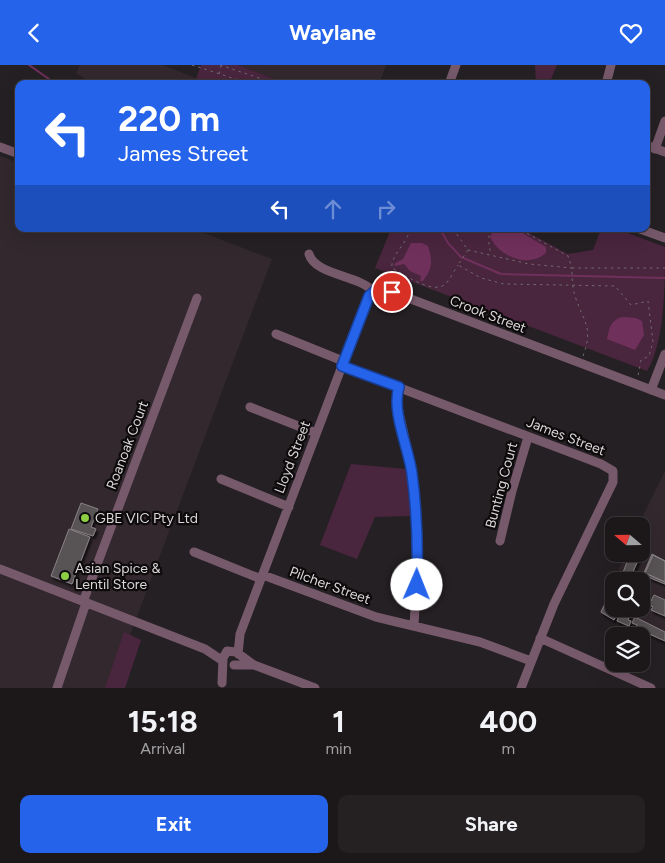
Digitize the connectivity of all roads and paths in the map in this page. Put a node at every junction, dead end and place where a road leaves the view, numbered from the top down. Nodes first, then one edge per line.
1 (192, 65) edge
2 (221, 65) edge
3 (456, 65) edge
4 (611, 65) edge
5 (219, 75) junction
6 (237, 80) edge
7 (265, 80) edge
8 (450, 80) edge
9 (607, 80) edge
10 (665, 121) edge
11 (0, 147) edge
12 (651, 147) edge
13 (665, 152) edge
14 (15, 153) edge
15 (409, 232) edge
16 (455, 232) edge
17 (489, 232) edge
18 (524, 232) edge
19 (648, 232) edge
20 (665, 238) edge
21 (468, 250) junction
22 (309, 255) dead end
23 (492, 255) junction
24 (458, 264) junction
25 (665, 268) edge
26 (572, 269) junction
27 (572, 283) junction
28 (373, 291) junction
29 (197, 298) dead end
30 (276, 334) dead end
31 (665, 354) edge
32 (343, 364) junction
33 (580, 364) junction
34 (635, 384) junction
35 (399, 387) junction
36 (651, 390) junction
37 (665, 395) edge
38 (250, 407) dead end
39 (316, 433) junction
40 (528, 437) junction
41 (221, 479) dead end
42 (289, 507) junction
43 (500, 541) dead end
44 (194, 552) dead end
45 (0, 569) edge
46 (262, 577) junction
47 (85, 602) junction
48 (414, 626) junction
49 (240, 634) junction
50 (540, 639) junction
51 (204, 649) junction
52 (227, 651) junction
53 (238, 655) junction
54 (224, 661) junction
55 (532, 661) junction
56 (234, 665) junction
57 (254, 665) junction
58 (221, 686) edge
59 (57, 688) edge
60 (314, 688) edge
61 (521, 688) edge
62 (651, 688) edge

1 - 5 path
2 - 5 path
2 - 7 path
3 - 8 street
4 - 9 street
5 - 6 path
10 - 12 street
11 - 14 street
12 - 13 street
15 - 24 path
16 - 21 path
17 - 23 path
18 - 26 path
19 - 20 street
21 - 23 path
21 - 24 path
22 - 28 street, Crook Street
23 - 26 path
24 - 27 path
25 - 26 path
26 - 27 path
27 - 33 path
27 - 34 path
28 - 32 street, Lloyd Street
28 - 33 street, Crook Street
29 - 47 street, Roanoak Court
30 - 32 street, James Street
31 - 36 street
32 - 35 street, James Street
32 - 39 street, Lloyd Street
33 - 34 street, Crook Street
34 - 36 street, Crook Street
35 - 40 street, James Street
35 - 48 street
36 - 37 street, Crook Street
38 - 39 street
39 - 42 street, Lloyd Street
40 - 43 street, Bunting Court
40 - 50 street, James Street
41 - 42 street
42 - 46 street, Lloyd Street
44 - 46 street, Pilcher Street
45 - 47 street
46 - 48 street, Pilcher Street
46 - 49 street, Lloyd Street
47 - 51 street
47 - 59 street, Roanoak Court
48 - 55 street, Pilcher Street
49 - 52 street, Lloyd Street
49 - 53 street, Lloyd Street
50 - 55 street, James Street
50 - 62 street
51 - 52 street
51 - 54 street
52 - 53 street
52 - 54 street
53 - 56 street
53 - 57 street
54 - 56 street
54 - 58 street
55 - 61 street, James Street
56 - 57 street
56 - 58 street
57 - 60 street

